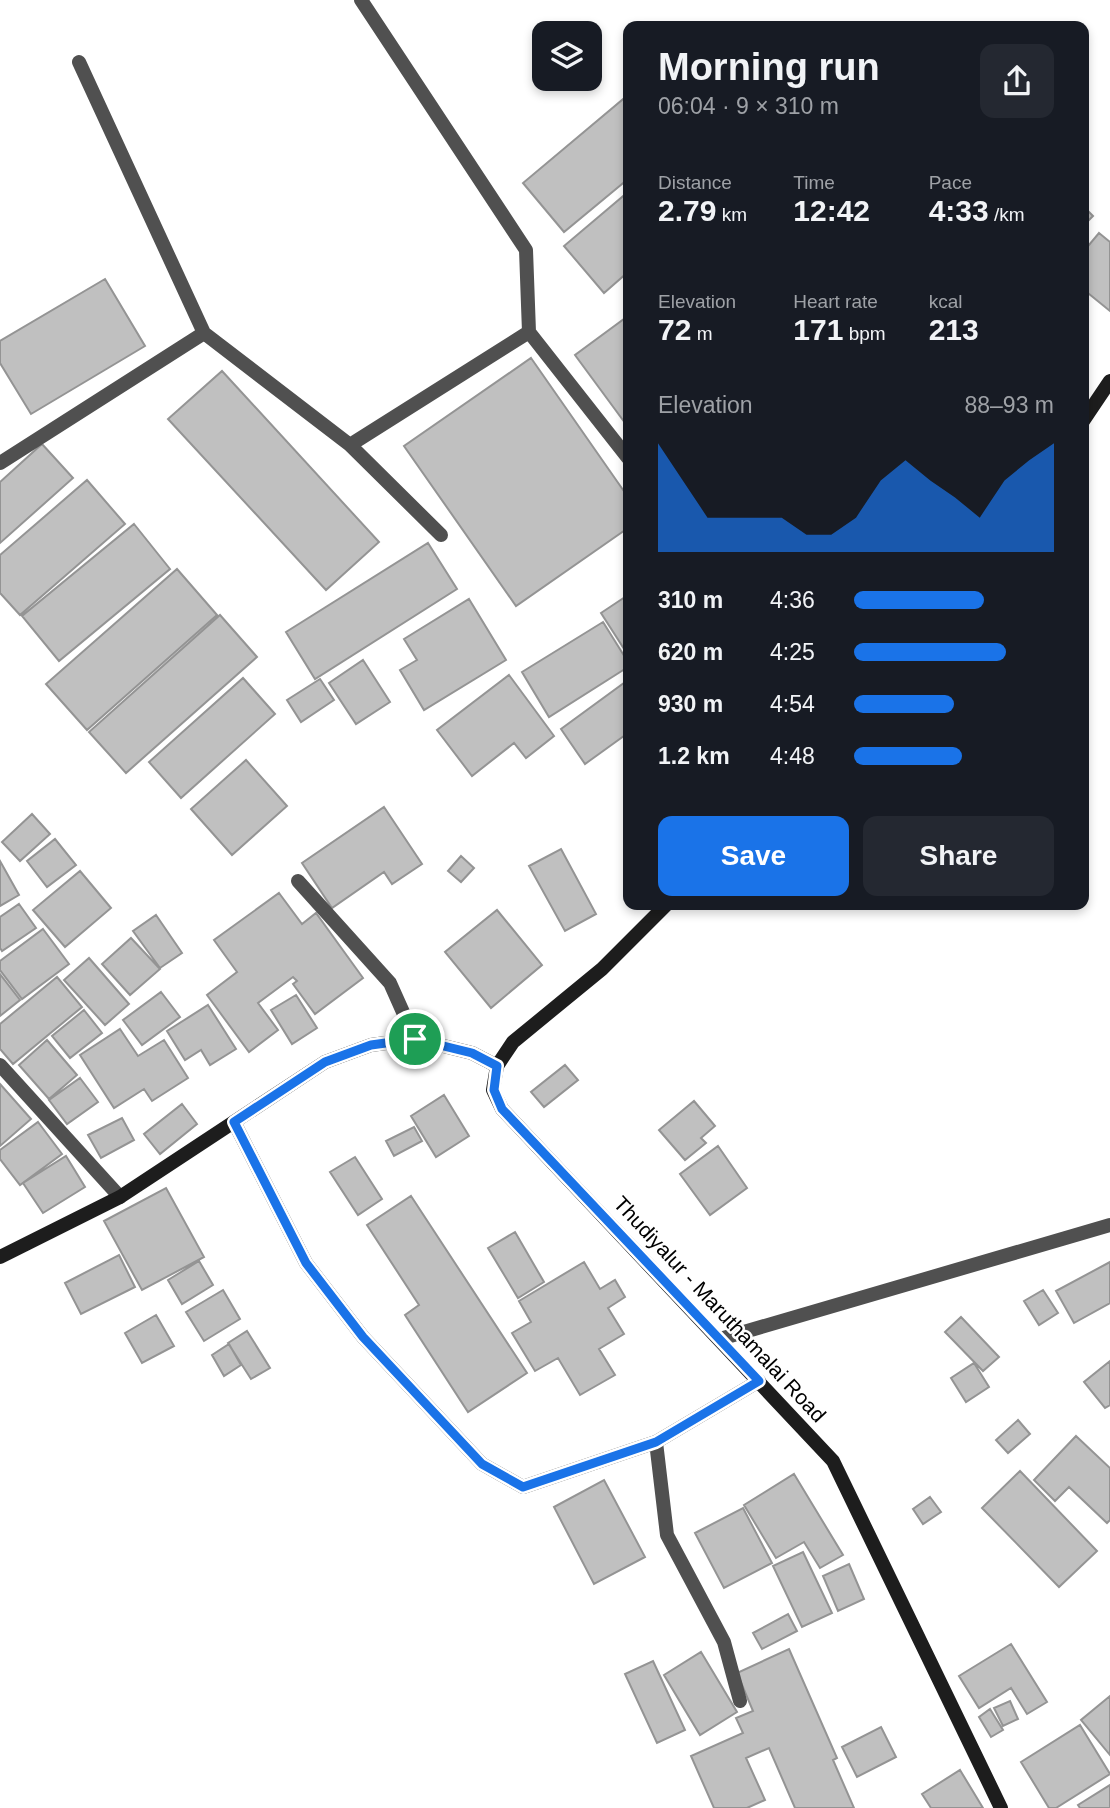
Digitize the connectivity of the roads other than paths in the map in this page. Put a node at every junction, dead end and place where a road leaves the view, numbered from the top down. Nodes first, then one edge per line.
1 (361, 0) edge
2 (79, 62) dead end
3 (529, 332) junction
4 (204, 333) junction
5 (1110, 381) edge
6 (1089, 412) edge
7 (350, 445) junction
8 (623, 452) edge
9 (0, 463) edge
10 (441, 535) dead end
11 (298, 881) dead end
12 (661, 910) edge
13 (415, 1039) junction
14 (0, 1065) edge
15 (497, 1066) junction
16 (234, 1122) junction
17 (120, 1197) junction
18 (1110, 1226) edge
19 (0, 1257) edge
20 (720, 1339) junction
21 (759, 1381) junction
22 (656, 1442) junction
23 (740, 1701) dead end
24 (1001, 1808) edge

1 - 3 street
2 - 4 street
3 - 7 street
3 - 8 street
4 - 7 street
4 - 9 street
5 - 6 main road
7 - 10 street
11 - 13 street
12 - 15 main road
13 - 15 main road
13 - 16 main road
14 - 17 street
15 - 20 main road, Thudiyalur - Maruthamalai Road
16 - 17 main road
16 - 22 street
17 - 19 main road
18 - 20 street
20 - 21 main road, Thudiyalur - Maruthamalai Road
21 - 22 street
21 - 24 main road, Thudiyalur - Maruthamalai Road
22 - 23 street

